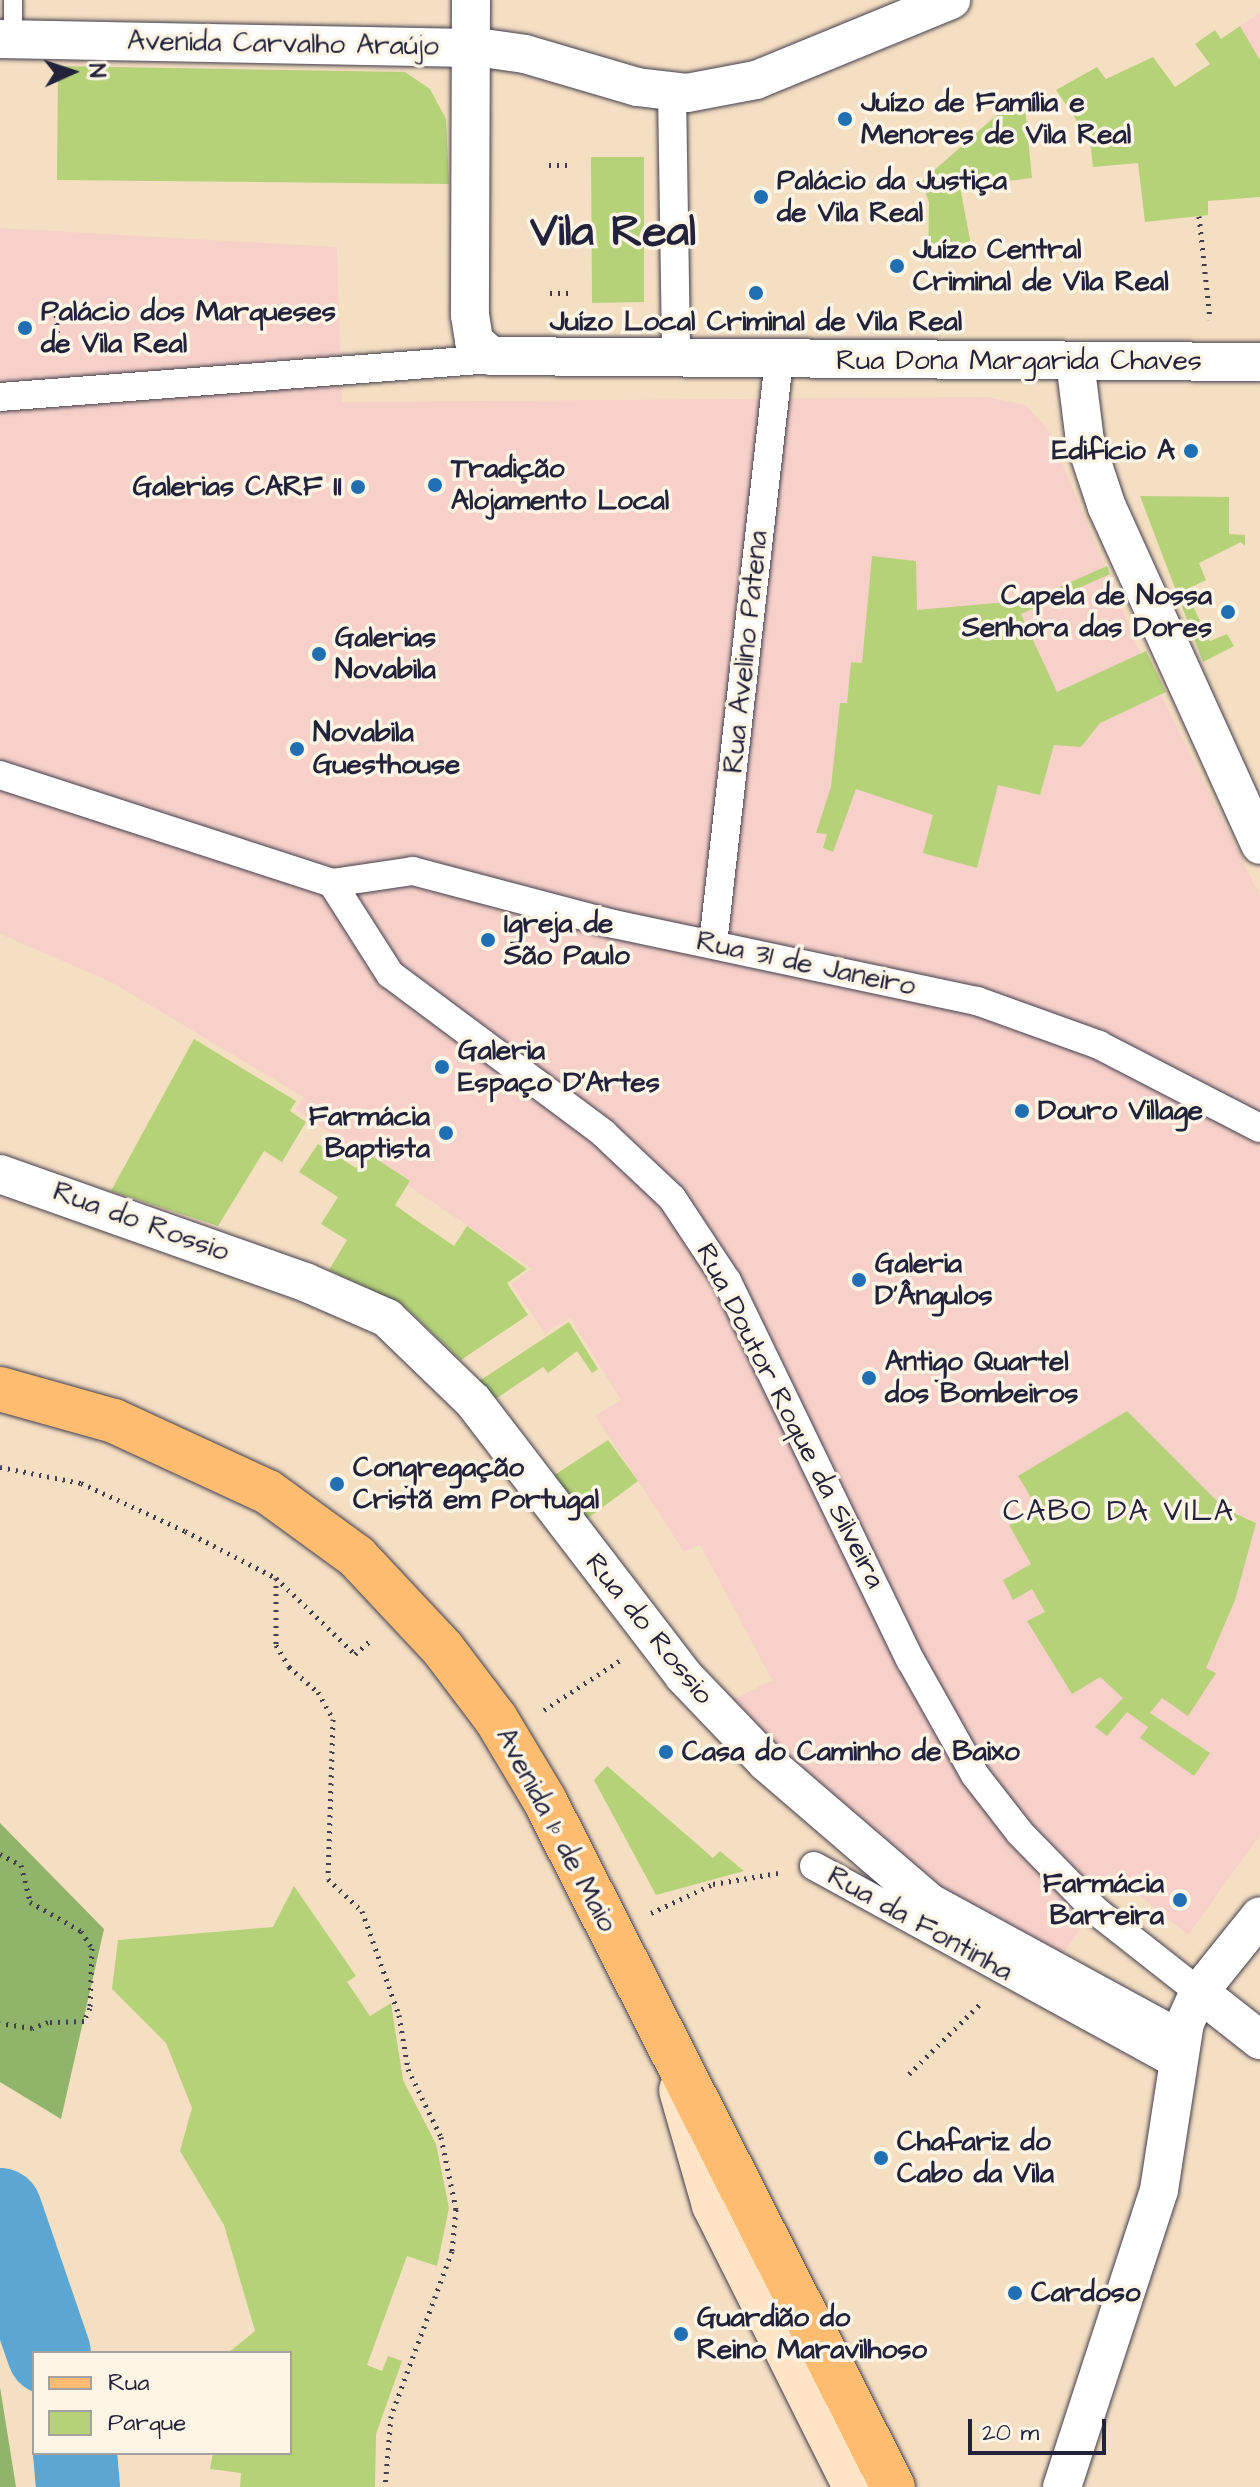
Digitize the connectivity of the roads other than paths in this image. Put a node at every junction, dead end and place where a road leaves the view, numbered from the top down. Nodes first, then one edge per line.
1 (13, 0) edge
2 (471, 0) edge
3 (951, 0) edge
4 (6, 39) edge
5 (470, 48) junction
6 (680, 93) junction
7 (504, 358) junction
8 (676, 360) junction
9 (779, 360) junction
10 (1075, 361) junction
11 (1260, 362) edge
12 (0, 397) edge
13 (0, 775) edge
14 (1260, 845) edge
15 (332, 883) junction
16 (713, 944) junction
17 (1260, 1128) edge
18 (0, 1174) edge
19 (0, 1389) edge
20 (814, 1866) road end
21 (1260, 1916) edge
22 (1199, 1992) junction
23 (1260, 2040) edge
24 (670, 2049) junction
25 (1177, 2051) junction
26 (855, 2487) edge
27 (893, 2487) edge
28 (1062, 2487) edge

1 - 4 lane
2 - 5 street
3 - 6 street
4 - 5 street, Avenida Carvalho Araújo
5 - 6 street, Avenida Carvalho Araújo
5 - 7 street
6 - 8 street
7 - 8 street, Rua Dona Margarida Chaves
7 - 12 street
8 - 9 street, Rua Dona Margarida Chaves
9 - 10 street, Rua Dona Margarida Chaves
9 - 16 street, Rua Avelino Patena
10 - 11 street, Rua Dona Margarida Chaves
10 - 14 street
13 - 15 street
15 - 16 street, Rua 31 de Janeiro
15 - 22 street, Rua Doutor Roque da Silveira
16 - 17 street, Rua 31 de Janeiro
18 - 25 street, Rua do Rossio
19 - 24 main road, Avenida 1º de Maio
20 - 25 street, Rua da Fontinha
21 - 22 street
22 - 23 street
22 - 25 street
24 - 26 main road
24 - 27 main road, Avenida 1º de Maio
25 - 28 street

